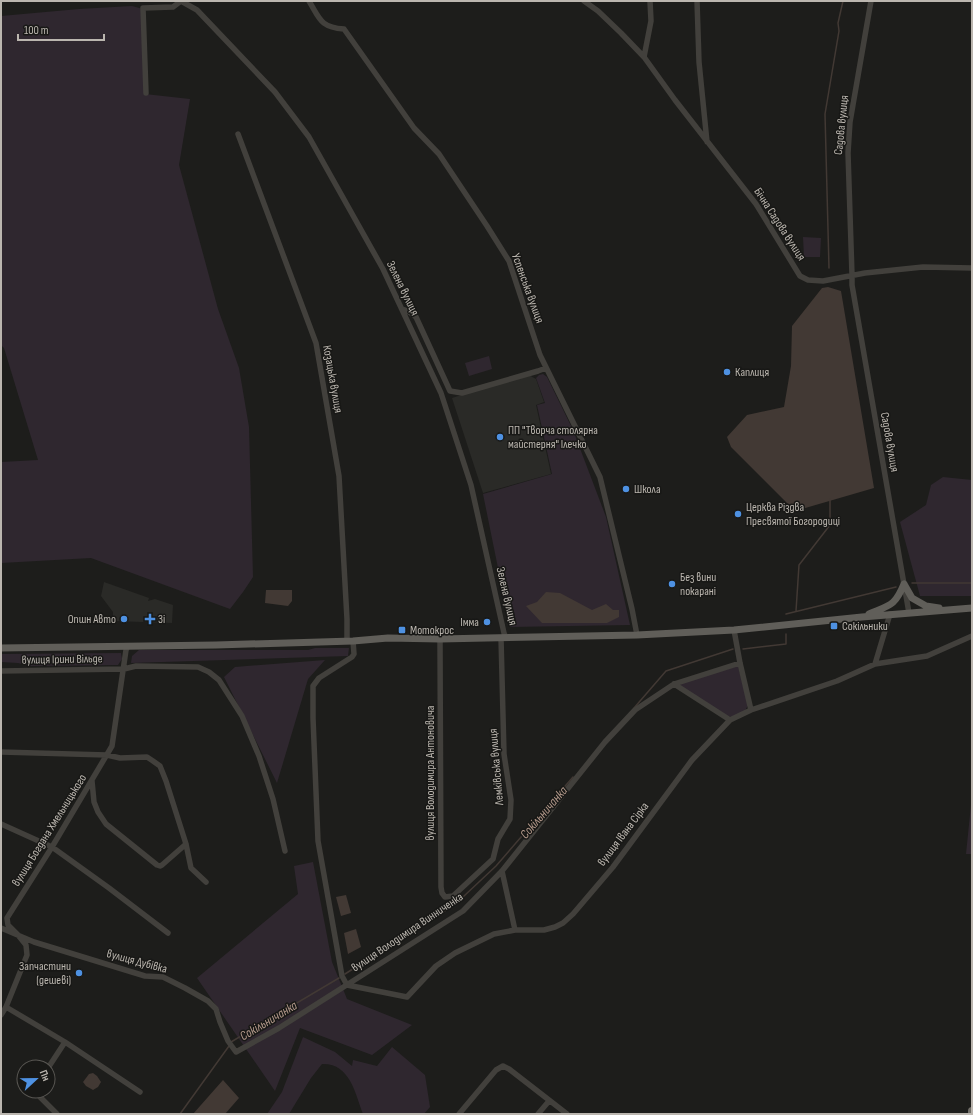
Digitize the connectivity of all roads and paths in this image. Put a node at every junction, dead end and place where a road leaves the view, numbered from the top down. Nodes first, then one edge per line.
1 (181, 1) edge
2 (309, 1) edge
3 (584, 1) edge
4 (650, 1) edge
5 (697, 1) edge
6 (871, 1) edge
7 (644, 57) junction
8 (146, 93) dead end
9 (238, 134) dead end
10 (707, 142) junction
11 (972, 268) edge
12 (852, 276) junction
13 (402, 309) junction
14 (546, 368) junction
15 (450, 391) junction
16 (441, 393) junction
17 (904, 584) junction
18 (972, 608) edge
19 (949, 610) junction
20 (909, 613) junction
21 (890, 614) junction
22 (862, 617) junction
23 (734, 630) junction
24 (637, 635) junction
25 (972, 636) edge
26 (504, 638) junction
27 (440, 639) junction
28 (350, 641) junction
29 (128, 646) junction
30 (1, 648) edge
31 (740, 663) junction
32 (875, 664) junction
33 (124, 669) junction
34 (1, 671) edge
35 (674, 684) junction
36 (752, 710) junction
37 (730, 720) junction
38 (1, 752) edge
39 (107, 755) junction
40 (92, 781) junction
41 (1, 824) edge
42 (186, 844) junction
43 (52, 846) junction
44 (285, 851) dead end
45 (502, 871) junction
46 (206, 882) dead end
47 (453, 896) joint
48 (1, 928) edge
49 (515, 930) junction
50 (168, 933) dead end
51 (18, 935) junction
52 (347, 985) junction
53 (6, 1007) junction
54 (1, 1015) edge
55 (65, 1042) junction
56 (236, 1052) joint
57 (54, 1059) edge
58 (140, 1092) dead end
59 (42, 1099) edge
60 (549, 1101) junction
61 (972, 1111) edge
62 (57, 1114) edge
63 (459, 1114) edge
64 (538, 1114) edge
65 (567, 1114) edge
66 (972, 1114) edge

1 - 8 street
1 - 13 street, Зелена вулиця
2 - 14 street, Успенська вулиця
3 - 7 street, Бічна Садова вулиця
4 - 7 street
5 - 10 street
6 - 12 street, Садова вулиця
7 - 10 street, Бічна Садова вулиця
9 - 28 street, Козацька вулиця
10 - 12 street, Бічна Садова вулиця
11 - 12 street
12 - 17 street, Садова вулиця
13 - 15 street
13 - 16 street, Зелена вулиця
14 - 15 street
14 - 24 street, Успенська вулиця
15 - 16 street
16 - 26 street, Зелена вулиця
17 - 19 main road
17 - 20 street, Садова вулиця
17 - 22 main road
18 - 19 main road
19 - 20 main road
20 - 21 main road
21 - 22 main road
21 - 32 street
22 - 23 main road
23 - 24 main road
23 - 31 street
24 - 26 main road
25 - 32 street, вулиця Івана Сірка
26 - 27 main road
26 - 47 street, Лемківська вулиця
27 - 28 main road
27 - 47 street, вулиця Володимира Антоновича
28 - 29 main road
28 - 52 street, вулиця Володимира Винниченка
29 - 30 main road
29 - 33 street, вулиця Богдана Хмельницького
31 - 35 street, вулиця Володимира Винниченка
31 - 36 street
32 - 36 street, вулиця Івана Сірка
33 - 34 street, вулиця Ірини Вільде
33 - 39 street, вулиця Богдана Хмельницького
33 - 44 street, вулиця Ірини Вільде
35 - 37 street
35 - 45 street, вулиця Володимира Винниченка
36 - 37 street, вулиця Івана Сірка
37 - 49 street, вулиця Івана Сірка
38 - 39 street
39 - 40 street, вулиця Богдана Хмельницького
39 - 42 street
40 - 42 street
40 - 43 street, вулиця Богдана Хмельницького
41 - 43 street
42 - 46 street
43 - 50 street
43 - 51 street, вулиця Богдана Хмельницького
45 - 49 street
45 - 52 street, вулиця Володимира Винниченка
48 - 51 street, вулиця Дубівка
49 - 52 street, вулиця Івана Сірка
51 - 53 street, вулиця Богдана Хмельницького
51 - 56 street, вулиця Дубівка
52 - 56 street, вулиця Володимира Винниченка
53 - 54 street, вулиця Богдана Хмельницького
53 - 55 street
55 - 57 street
55 - 58 street
59 - 62 street
60 - 63 street
60 - 64 street
60 - 65 street
61 - 66 highway

